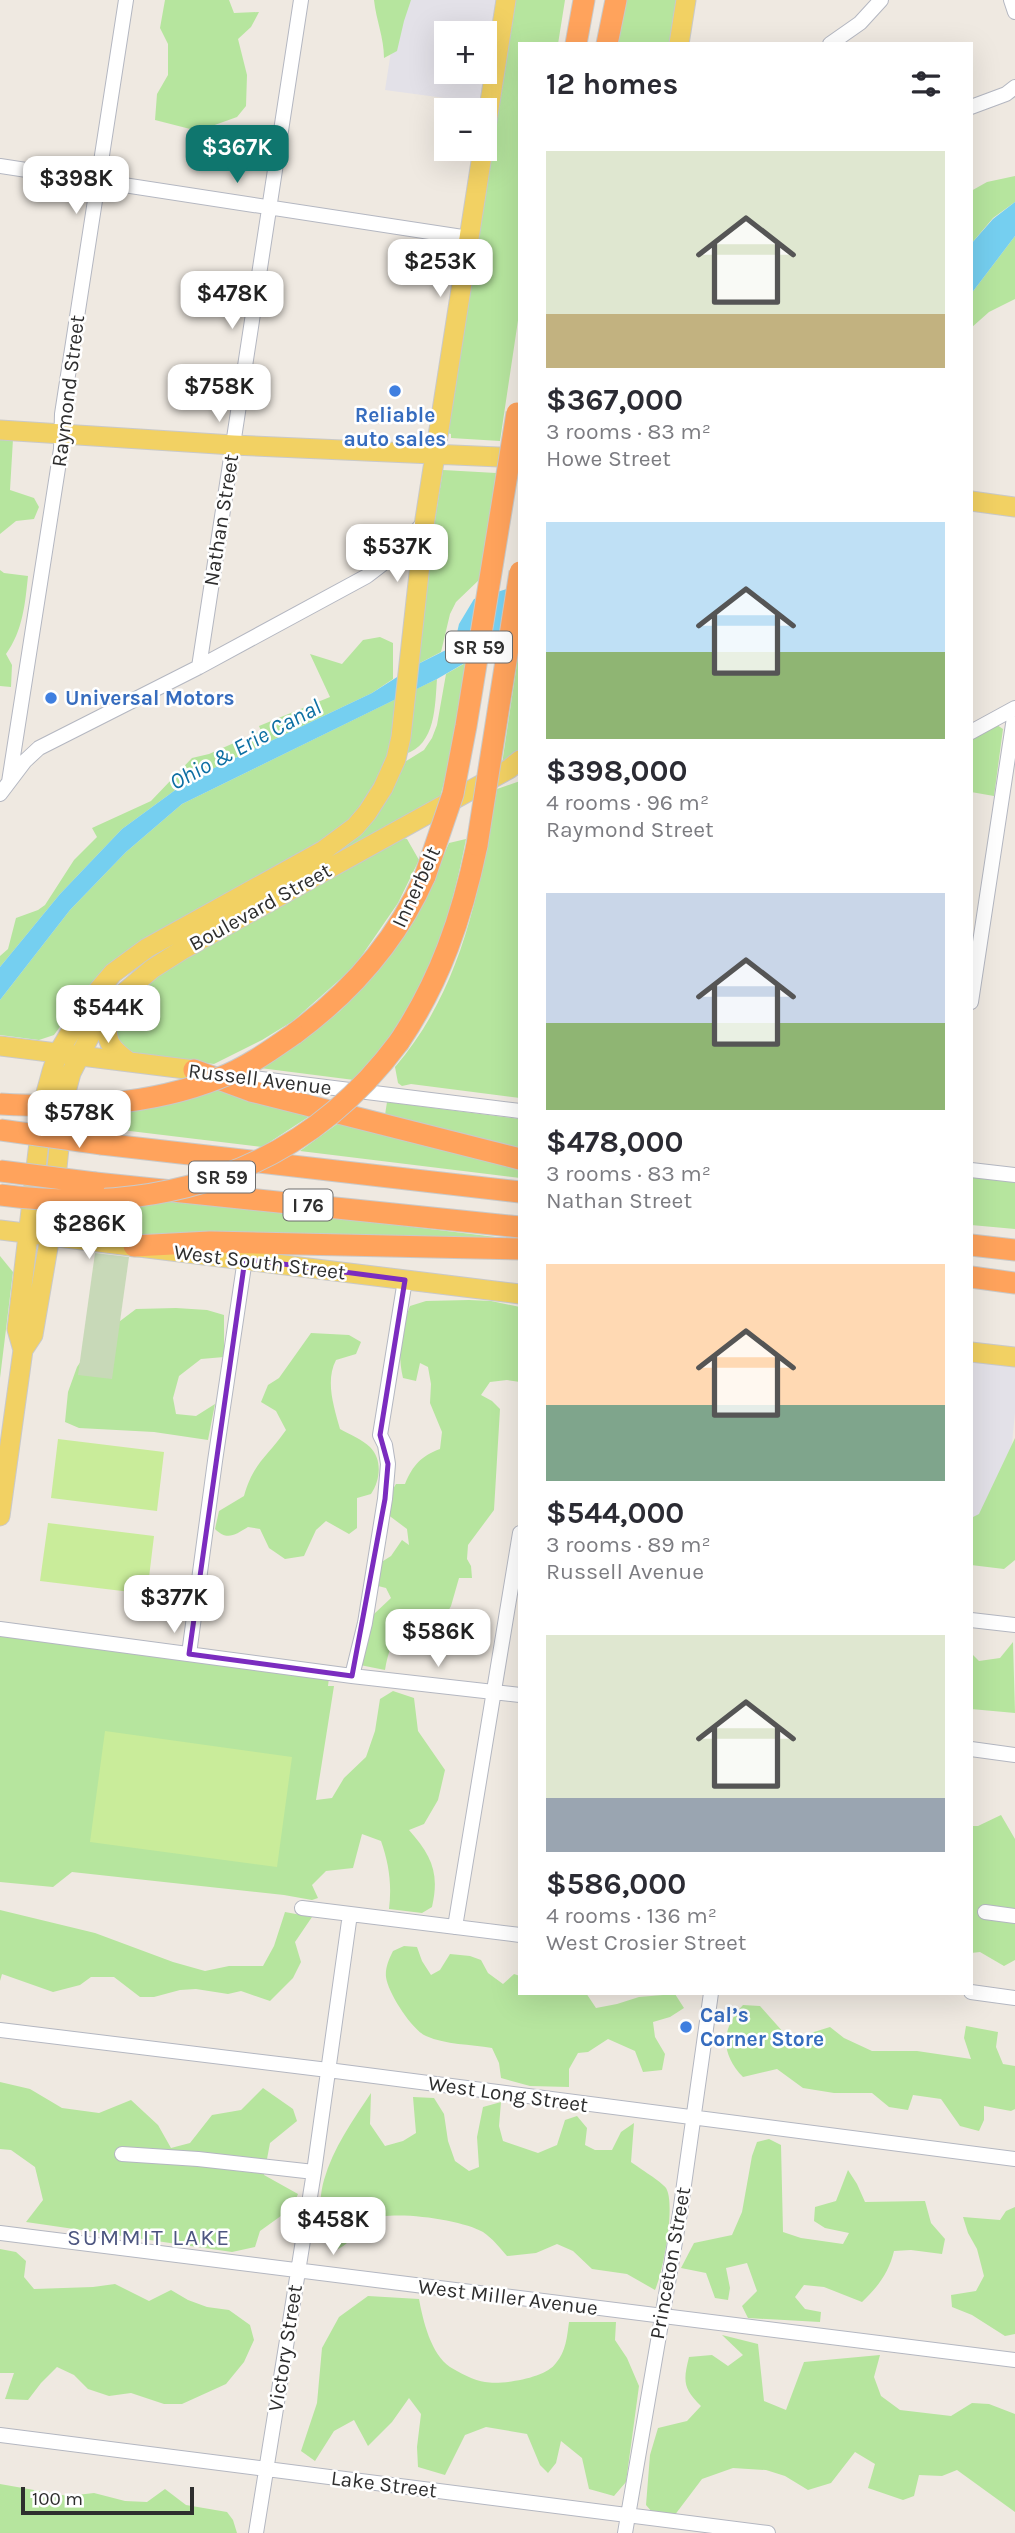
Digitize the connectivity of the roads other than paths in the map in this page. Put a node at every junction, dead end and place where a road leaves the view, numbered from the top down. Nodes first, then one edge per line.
1 (126, 0) edge
2 (300, 0) edge
3 (506, 0) edge
4 (584, 0) edge
5 (616, 0) edge
6 (685, 0) edge
7 (881, 0) edge
8 (1011, 0) edge
9 (1015, 12) edge
10 (576, 42) edge
11 (607, 42) edge
12 (679, 42) edge
13 (833, 42) edge
14 (1015, 87) edge
15 (491, 98) edge
16 (973, 106) edge
17 (481, 161) edge
18 (0, 166) edge
19 (99, 181) junction
20 (268, 208) junction
21 (469, 238) junction
22 (518, 405) edge
23 (0, 430) edge
24 (62, 435) junction
25 (233, 445) junction
26 (435, 455) junction
27 (518, 458) edge
28 (973, 501) edge
29 (1015, 507) edge
30 (425, 519) junction
31 (518, 585) edge
32 (199, 667) junction
33 (1015, 710) edge
34 (973, 731) edge
35 (516, 765) edge
36 (5, 788) edge
37 (973, 989) edge
38 (106, 1013) junction
39 (7, 1047) edge
40 (58, 1054) junction
41 (78, 1056) junction
42 (130, 1063) junction
43 (194, 1070) junction
44 (0, 1104) edge
45 (518, 1111) edge
46 (0, 1130) edge
47 (518, 1158) edge
48 (973, 1170) edge
49 (0, 1171) edge
50 (1015, 1175) edge
51 (518, 1192) edge
52 (0, 1195) edge
53 (518, 1227) edge
54 (0, 1230) edge
55 (30, 1234) junction
56 (50, 1236) junction
57 (973, 1245) edge
58 (134, 1246) junction
59 (518, 1249) edge
60 (1013, 1250) edge
61 (245, 1259) junction
62 (973, 1277) edge
63 (405, 1280) junction
64 (1015, 1283) edge
65 (518, 1294) edge
66 (23, 1350) junction
67 (973, 1352) edge
68 (1015, 1357) edge
69 (0, 1516) edge
70 (518, 1545) edge
71 (973, 1620) edge
72 (1015, 1625) edge
73 (0, 1629) edge
74 (189, 1654) junction
75 (352, 1676) junction
76 (493, 1692) junction
77 (518, 1695) edge
78 (973, 1749) edge
79 (1015, 1755) edge
80 (302, 1908) dead end
81 (985, 1912) dead end
82 (350, 1914) junction
83 (1015, 1916) edge
84 (456, 1927) junction
85 (518, 1936) edge
86 (973, 1992) edge
87 (710, 1995) edge
88 (1015, 1998) edge
89 (0, 2030) edge
90 (328, 2070) junction
91 (694, 2119) junction
92 (122, 2154) dead end
93 (1015, 2159) edge
94 (314, 2172) junction
95 (0, 2233) edge
96 (297, 2270) junction
97 (661, 2316) junction
98 (1015, 2360) edge
99 (0, 2435) edge
100 (266, 2469) junction
101 (628, 2514) junction
102 (256, 2533) edge
103 (625, 2533) edge
104 (768, 2533) edge

1 - 19 street, Raymond Street
2 - 20 street, Nathan Street
3 - 15 main road
4 - 10 highway
5 - 11 highway
6 - 12 main road
7 - 13 street
8 - 9 street
14 - 16 street
17 - 21 main road, Boulevard Street
18 - 19 street
19 - 20 street
19 - 24 street, Raymond Street
20 - 21 street
20 - 25 street, Nathan Street
21 - 26 main road, Boulevard Street
22 - 44 highway, Innerbelt / SR 59, bridge
23 - 24 main road
24 - 25 main road
24 - 36 street, Raymond Street
25 - 26 main road
25 - 32 street, Nathan Street
26 - 27 main road
26 - 30 main road, Boulevard Street
28 - 29 main road
30 - 32 street
30 - 40 main road, Boulevard Street
31 - 52 highway, Innerbelt / SR 59, bridge
32 - 36 street
33 - 34 street
33 - 37 street
35 - 38 main road, Boulevard Street
38 - 41 main road, Boulevard Street
38 - 42 main road
39 - 40 main road, Russell Avenue
40 - 41 main road, Russell Avenue
40 - 55 main road, Boulevard Street
41 - 42 main road, Russell Avenue
41 - 56 main road, Boulevard Street
42 - 43 main road, Russell Avenue
43 - 45 street, Russell Avenue
43 - 47 highway
46 - 51 highway, I 76, bridge
48 - 50 street
49 - 53 highway, I 76, bridge
54 - 55 main road, West South Street
55 - 56 main road, West South Street
55 - 66 main road, Boulevard Street
56 - 58 main road, West South Street
56 - 66 main road, Boulevard Street
57 - 60 highway
58 - 59 highway
58 - 61 main road, West South Street
61 - 63 main road, West South Street
61 - 74 street
62 - 64 highway
63 - 65 main road, West South Street
63 - 75 street
66 - 69 main road
67 - 68 main road
70 - 76 street
71 - 72 street
73 - 74 street
74 - 75 street
75 - 76 street
76 - 77 street
76 - 84 street
78 - 79 street
80 - 82 street
81 - 83 street
82 - 84 street
82 - 90 street, Victory Street
84 - 85 street
86 - 88 street
87 - 91 street, Princeton Street
89 - 90 street, West Long Street
90 - 91 street, West Long Street
90 - 94 street, Victory Street
91 - 93 street, West Long Street
91 - 97 street, Princeton Street
92 - 94 street
94 - 96 street, Victory Street
95 - 96 street, West Miller Avenue
96 - 97 street, West Miller Avenue
96 - 100 street, Victory Street
97 - 98 street, West Miller Avenue
97 - 101 street, Princeton Street
99 - 100 street, Lake Street
100 - 101 street, Lake Street
100 - 102 street, Victory Street
101 - 103 street, Princeton Street
101 - 104 street, Lake Street

